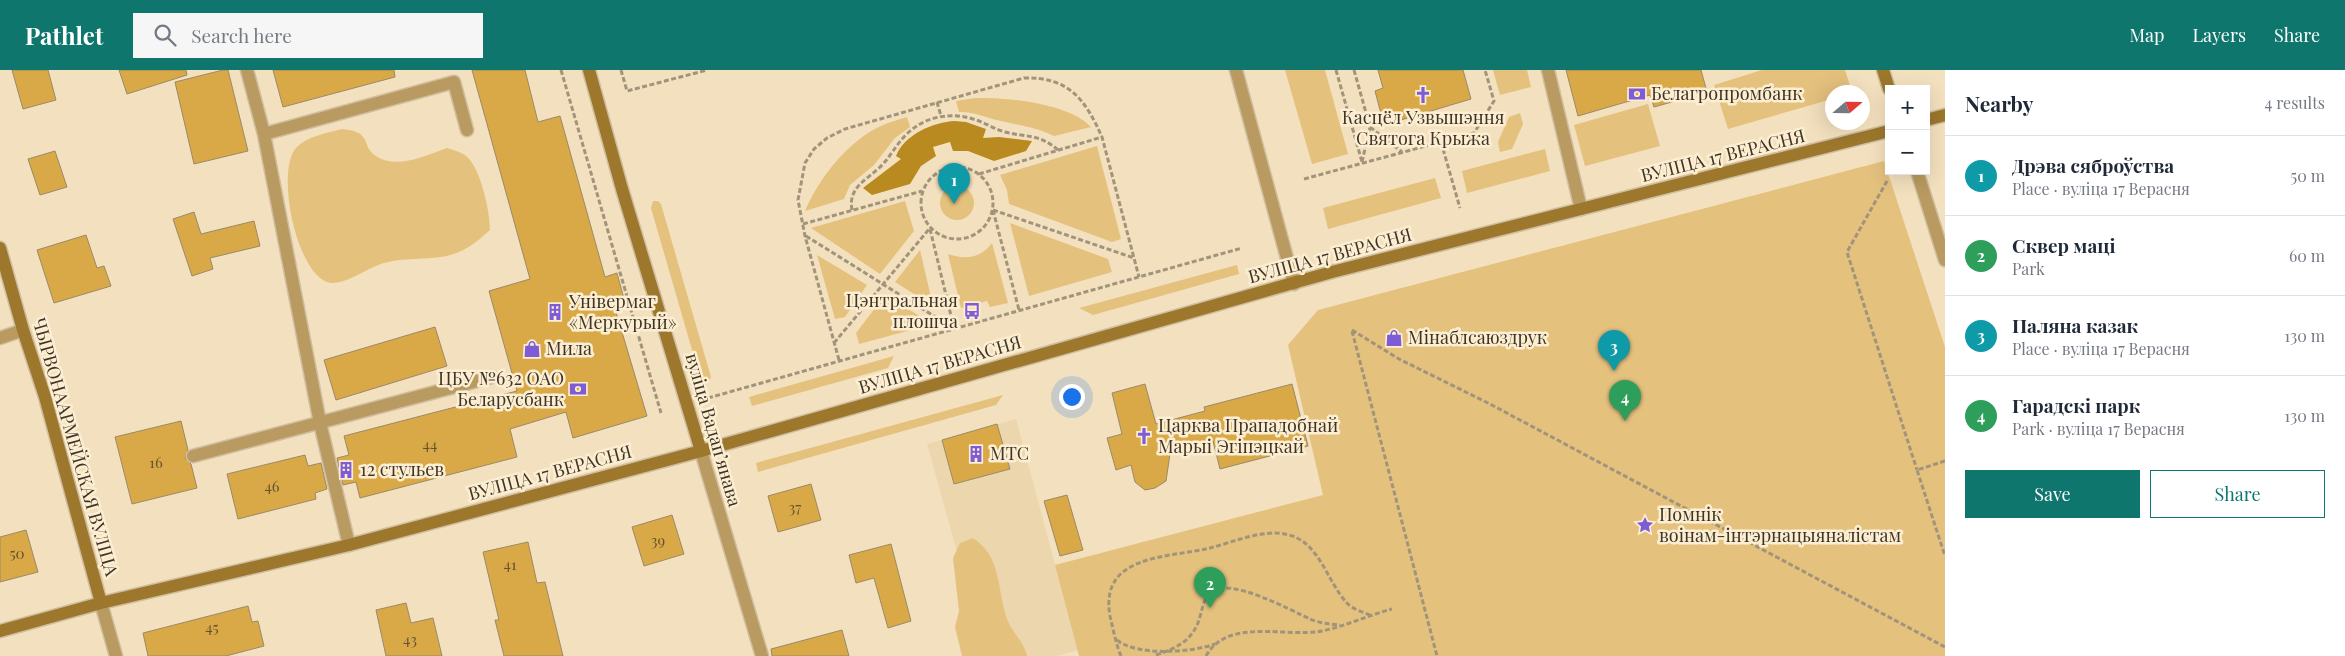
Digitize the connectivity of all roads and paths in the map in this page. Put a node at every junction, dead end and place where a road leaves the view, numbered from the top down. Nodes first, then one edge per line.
1 (247, 70) edge
2 (561, 70) edge
3 (589, 70) edge
4 (621, 70) edge
5 (707, 70) edge
6 (1236, 70) edge
7 (1336, 70) edge
8 (1354, 70) edge
9 (1486, 70) edge
10 (1548, 70) edge
11 (1883, 70) edge
12 (1888, 85) edge
13 (937, 102) junction
14 (1945, 115) edge
15 (941, 116) junction
16 (1930, 119) edge
17 (1370, 127) junction
18 (467, 130) dead end
19 (1885, 132) edge
20 (264, 134) junction
21 (1102, 136) junction
22 (1441, 142) junction
23 (1058, 150) junction
24 (1402, 152) junction
25 (1362, 162) junction
26 (979, 174) junction
27 (1919, 175) edge
28 (1304, 179) dead end
29 (1887, 181) dead end
30 (922, 190) junction
31 (1460, 208) dead end
32 (1581, 209) junction
33 (852, 210) junction
34 (993, 210) junction
35 (802, 224) junction
36 (930, 228) junction
37 (805, 236) junction
38 (0, 248) edge
39 (1242, 248) dead end
40 (1134, 258) junction
41 (1945, 260) edge
42 (1139, 277) junction
43 (883, 284) junction
44 (1294, 284) junction
45 (1019, 310) junction
46 (954, 328) junction
47 (23, 330) junction
48 (0, 338) edge
49 (834, 343) junction
50 (839, 360) junction
51 (492, 377) dead end
52 (708, 398) dead end
53 (661, 413) dead end
54 (320, 423) junction
55 (701, 451) junction
56 (193, 456) dead end
57 (1945, 461) edge
58 (1917, 470) junction
59 (349, 545) junction
60 (1945, 556) edge
61 (101, 603) junction
62 (1392, 609) dead end
63 (1370, 615) junction
64 (1340, 626) junction
65 (0, 631) edge
66 (1115, 638) junction
67 (1217, 644) junction
68 (1945, 647) edge
69 (1156, 654) junction
70 (116, 656) edge
71 (762, 656) edge
72 (1121, 656) edge
73 (1206, 656) edge
74 (1437, 656) edge

1 - 20 street
2 - 53 path
3 - 55 street, вуліца Вадапʼянава
4 - 5 path
6 - 44 street
7 - 25 path
8 - 17 path
9 - 22 path
10 - 32 street
11 - 12 street
13 - 15 path
13 - 21 path
13 - 35 path
14 - 16 street
15 - 23 path
15 - 33 path
17 - 24 path
17 - 25 path
18 - 20 street
19 - 32 street, ВУЛІЦА 17 ВЕРАСНЯ
20 - 54 street
21 - 23 path
21 - 40 path
22 - 24 path
22 - 31 path
23 - 26 path
24 - 25 path
25 - 28 path
26 - 30 path
26 - 34 path
27 - 41 street
29 - 58 path
30 - 33 path
30 - 36 path
32 - 44 street, ВУЛІЦА 17 ВЕРАСНЯ
33 - 35 path
34 - 36 path
34 - 40 path
34 - 45 path
35 - 37 path
36 - 43 path
36 - 46 path
37 - 43 path
37 - 49 path
38 - 47 street, ЧЫРВОНААРМЕЙСКАЯ ВУЛІЦА
39 - 42 path
40 - 42 path
42 - 45 path
43 - 46 path
43 - 49 path
44 - 55 street, ВУЛІЦА 17 ВЕРАСНЯ
45 - 46 path
46 - 50 path
47 - 48 street
47 - 61 street, ЧЫРВОНААРМЕЙСКАЯ ВУЛІЦА
49 - 50 path
50 - 52 path
51 - 54 street
54 - 56 street
54 - 59 street
55 - 59 street, ВУЛІЦА 17 ВЕРАСНЯ
55 - 71 street, вуліца Вадапʼянава
57 - 58 path
58 - 60 path
59 - 61 street, ВУЛІЦА 17 ВЕРАСНЯ
61 - 65 street, ВУЛІЦА 17 ВЕРАСНЯ
61 - 70 street, ЧЫРВОНААРМЕЙСКАЯ ВУЛІЦА
62 - 63 path
63 - 64 path
63 - 66 path
64 - 67 path
64 - 69 path
66 - 69 path
66 - 72 path
67 - 69 path
67 - 73 path
68 - 74 path

